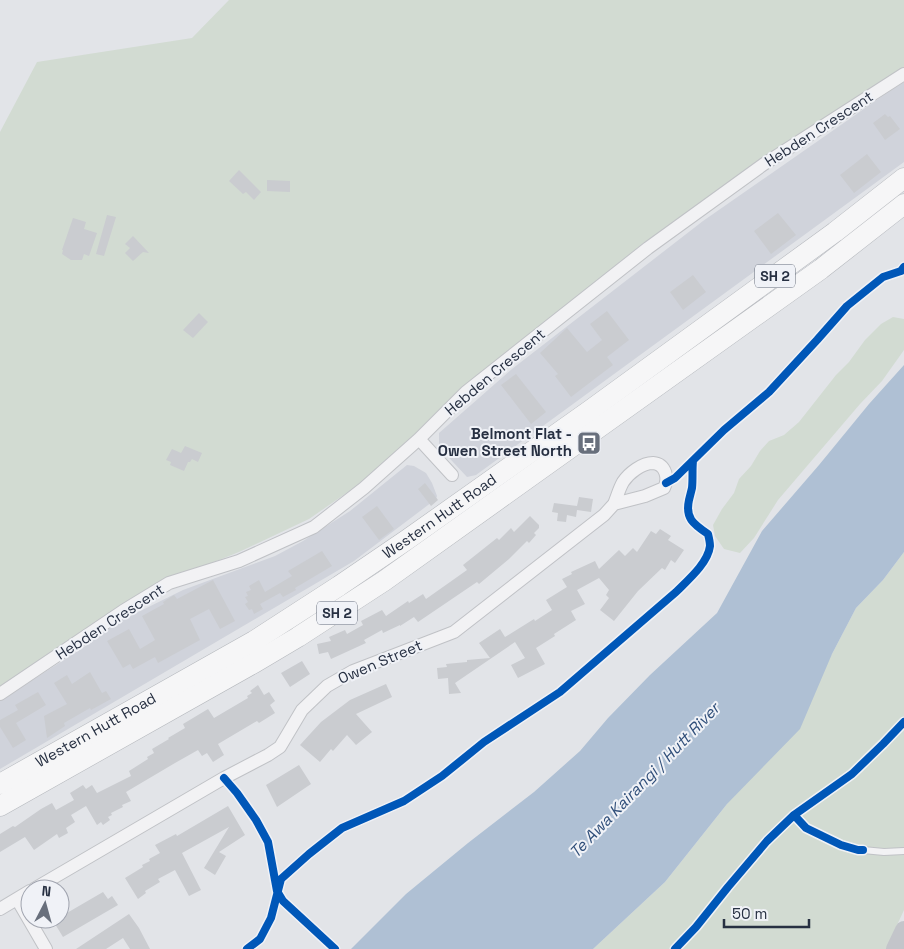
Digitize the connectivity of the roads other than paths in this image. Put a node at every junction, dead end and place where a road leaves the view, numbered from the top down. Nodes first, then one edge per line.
1 (904, 74) edge
2 (904, 178) edge
3 (904, 204) edge
4 (418, 439) junction
5 (452, 475) dead end
6 (614, 504) dead end
7 (0, 694) edge
8 (0, 784) edge
9 (0, 806) edge
10 (863, 850) dead end
11 (904, 851) edge
12 (51, 879) edge
13 (18, 899) joint
14 (0, 909) edge
15 (904, 930) edge
16 (46, 949) edge
17 (895, 949) edge

1 - 4 street, Hebden Crescent
2 - 8 highway, Western Hutt Road / SH 2
3 - 9 highway, Western Hutt Road / SH 2
4 - 5 street
4 - 7 street, Hebden Crescent
6 - 12 street, Owen Street
10 - 11 lane
13 - 14 street
13 - 16 street
15 - 17 main road

